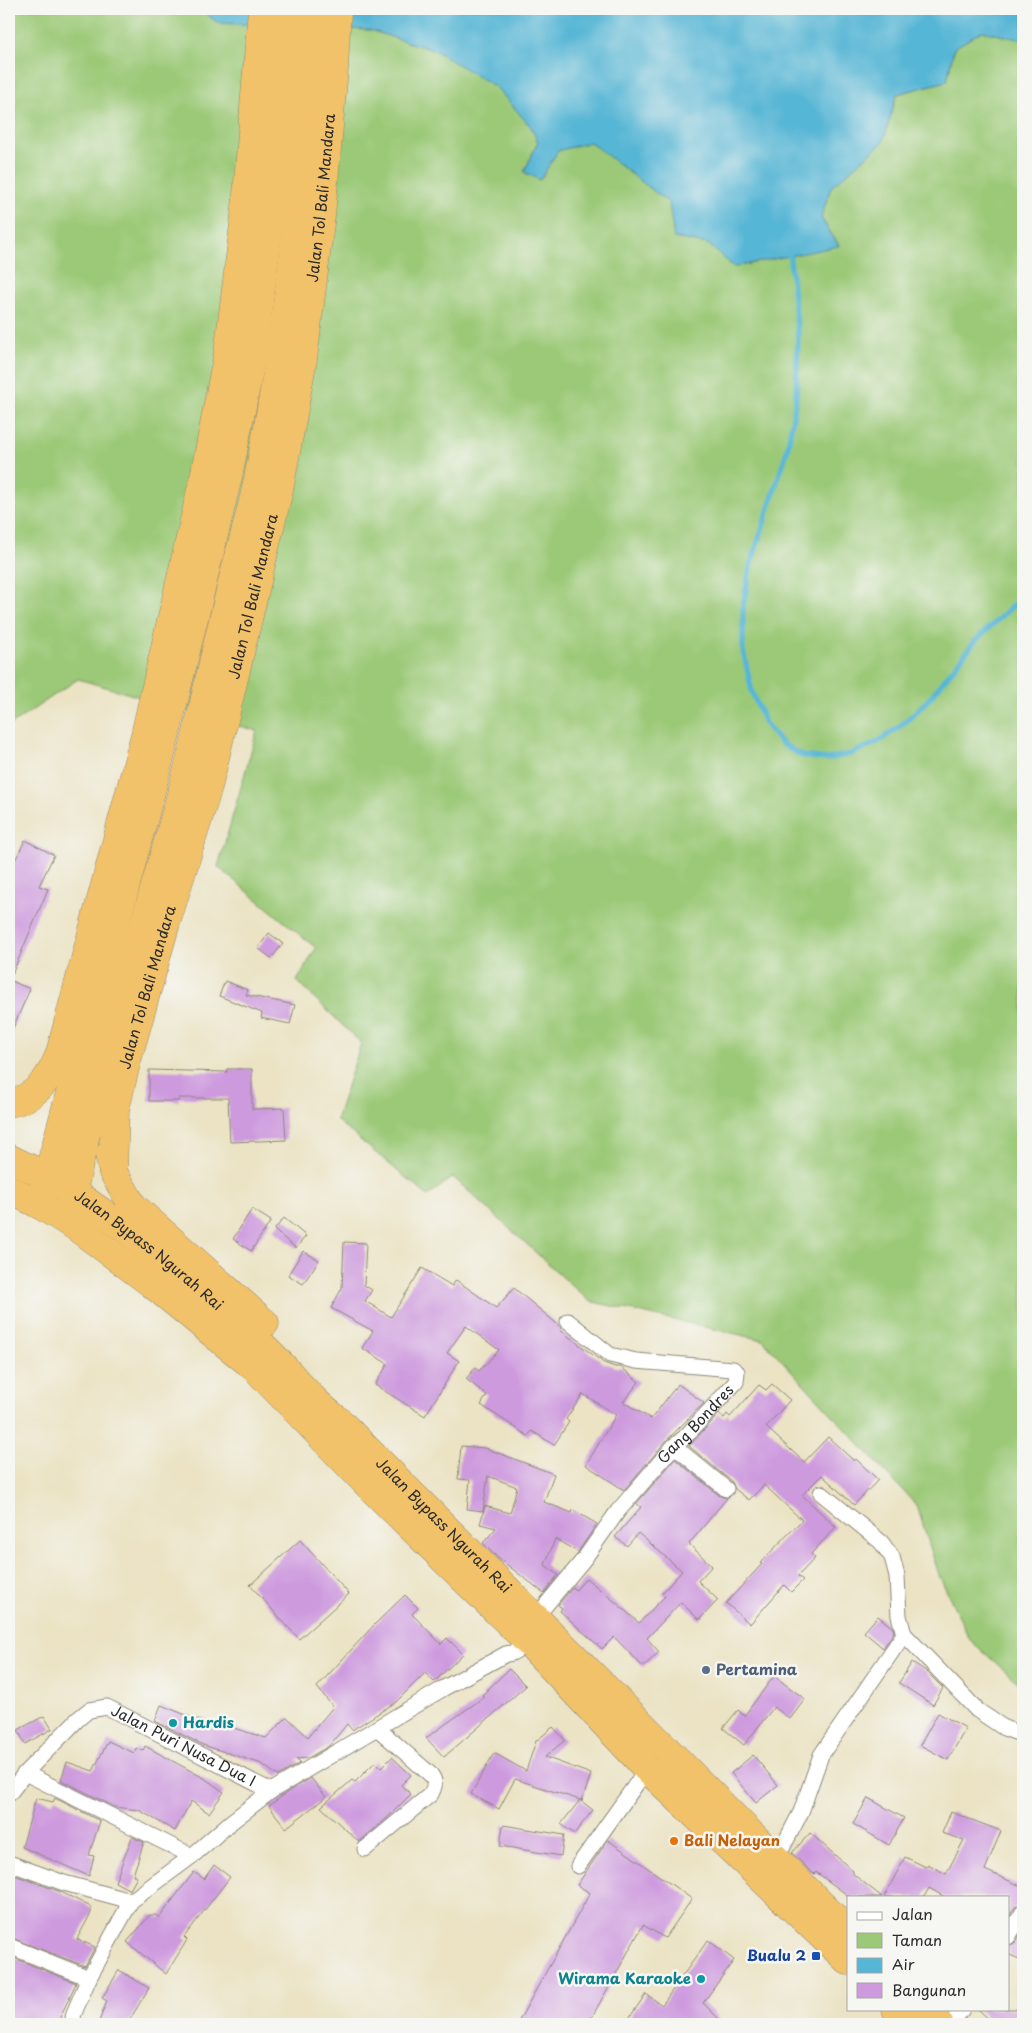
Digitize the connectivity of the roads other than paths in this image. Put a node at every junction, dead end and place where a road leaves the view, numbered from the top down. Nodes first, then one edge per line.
1 (262, 9) edge
2 (286, 9) edge
3 (313, 9) edge
4 (336, 9) edge
5 (149, 746) junction
6 (203, 758) junction
7 (208, 787) junction
8 (144, 926) junction
9 (88, 1075) junction
10 (9, 1103) edge
11 (9, 1116) edge
12 (9, 1158) edge
13 (113, 1172) junction
14 (49, 1178) junction
15 (9, 1189) edge
16 (72, 1193) junction
17 (40, 1205) junction
18 (67, 1221) junction
19 (568, 1320) dead end
20 (338, 1420) junction
21 (674, 1446) junction
22 (726, 1488) dead end
23 (821, 1492) dead end
24 (904, 1634) junction
25 (523, 1638) junction
26 (377, 1728) junction
27 (1023, 1735) edge
28 (647, 1769) junction
29 (25, 1773) junction
30 (271, 1791) junction
31 (9, 1794) edge
32 (365, 1849) dead end
33 (192, 1856) junction
34 (777, 1858) junction
35 (9, 1863) edge
36 (578, 1866) dead end
37 (131, 1901) junction
38 (1023, 1912) edge
39 (847, 1930) edge
40 (1010, 1935) edge
41 (9, 1946) edge
42 (847, 1961) edge
43 (89, 1978) junction
44 (897, 2010) edge
45 (925, 2010) edge
46 (961, 2010) edge
47 (72, 2024) edge
48 (911, 2024) edge
49 (939, 2024) edge
50 (951, 2024) edge

1 - 5 highway, Jalan Tol Bali Mandara
2 - 5 highway, Jalan Tol Bali Mandara
3 - 6 highway, Jalan Tol Bali Mandara
4 - 6 highway, Jalan Tol Bali Mandara
5 - 9 highway, Jalan Tol Bali Mandara
5 - 10 highway, Jalan Tol Bali Mandara
6 - 7 highway, Jalan Tol Bali Mandara
6 - 8 highway, Jalan Tol Bali Mandara
7 - 8 highway
7 - 13 highway, Jalan Tol Bali Mandara
8 - 9 highway, Jalan Tol Bali Mandara
9 - 11 highway, Jalan Tol Bali Mandara
9 - 13 highway, Jalan Tol Bali Mandara
9 - 14 highway, Jalan Tol Bali Mandara
9 - 16 highway, Jalan Tol Bali Mandara
12 - 14 highway, Jalan Bypass Ngurah Rai
13 - 20 highway, Jalan Tol Bali Mandara
14 - 16 highway, Jalan Bypass Ngurah Rai
14 - 17 highway, Jalan Tol Bali Mandara
15 - 17 highway, Jalan Bypass Ngurah Rai
16 - 18 highway, Jalan Tol Bali Mandara
16 - 20 highway, Jalan Bypass Ngurah Rai
17 - 18 highway, Jalan Bypass Ngurah Rai
18 - 25 highway, Jalan Bypass Ngurah Rai
19 - 21 street, Gang Bondres
20 - 25 highway, Jalan Bypass Ngurah Rai
21 - 22 street
21 - 25 street, Gang Bondres
23 - 24 street
24 - 27 street
24 - 34 street
25 - 26 street
25 - 28 highway, Jalan Bypass Ngurah Rai
25 - 34 highway, Jalan Bypass Ngurah Rai
26 - 30 street
26 - 32 street
28 - 36 street
28 - 42 highway, Jalan Bypass Ngurah Rai
29 - 30 street, Jalan Puri Nusa Dua I
29 - 31 street, Jalan Puri Nusa Dua I
29 - 33 street
30 - 33 street
33 - 37 street
34 - 39 highway, Jalan Bypass Ngurah Rai
35 - 37 street
37 - 43 street
38 - 40 street
41 - 43 street
43 - 47 street
44 - 48 highway
45 - 49 highway
46 - 50 street

